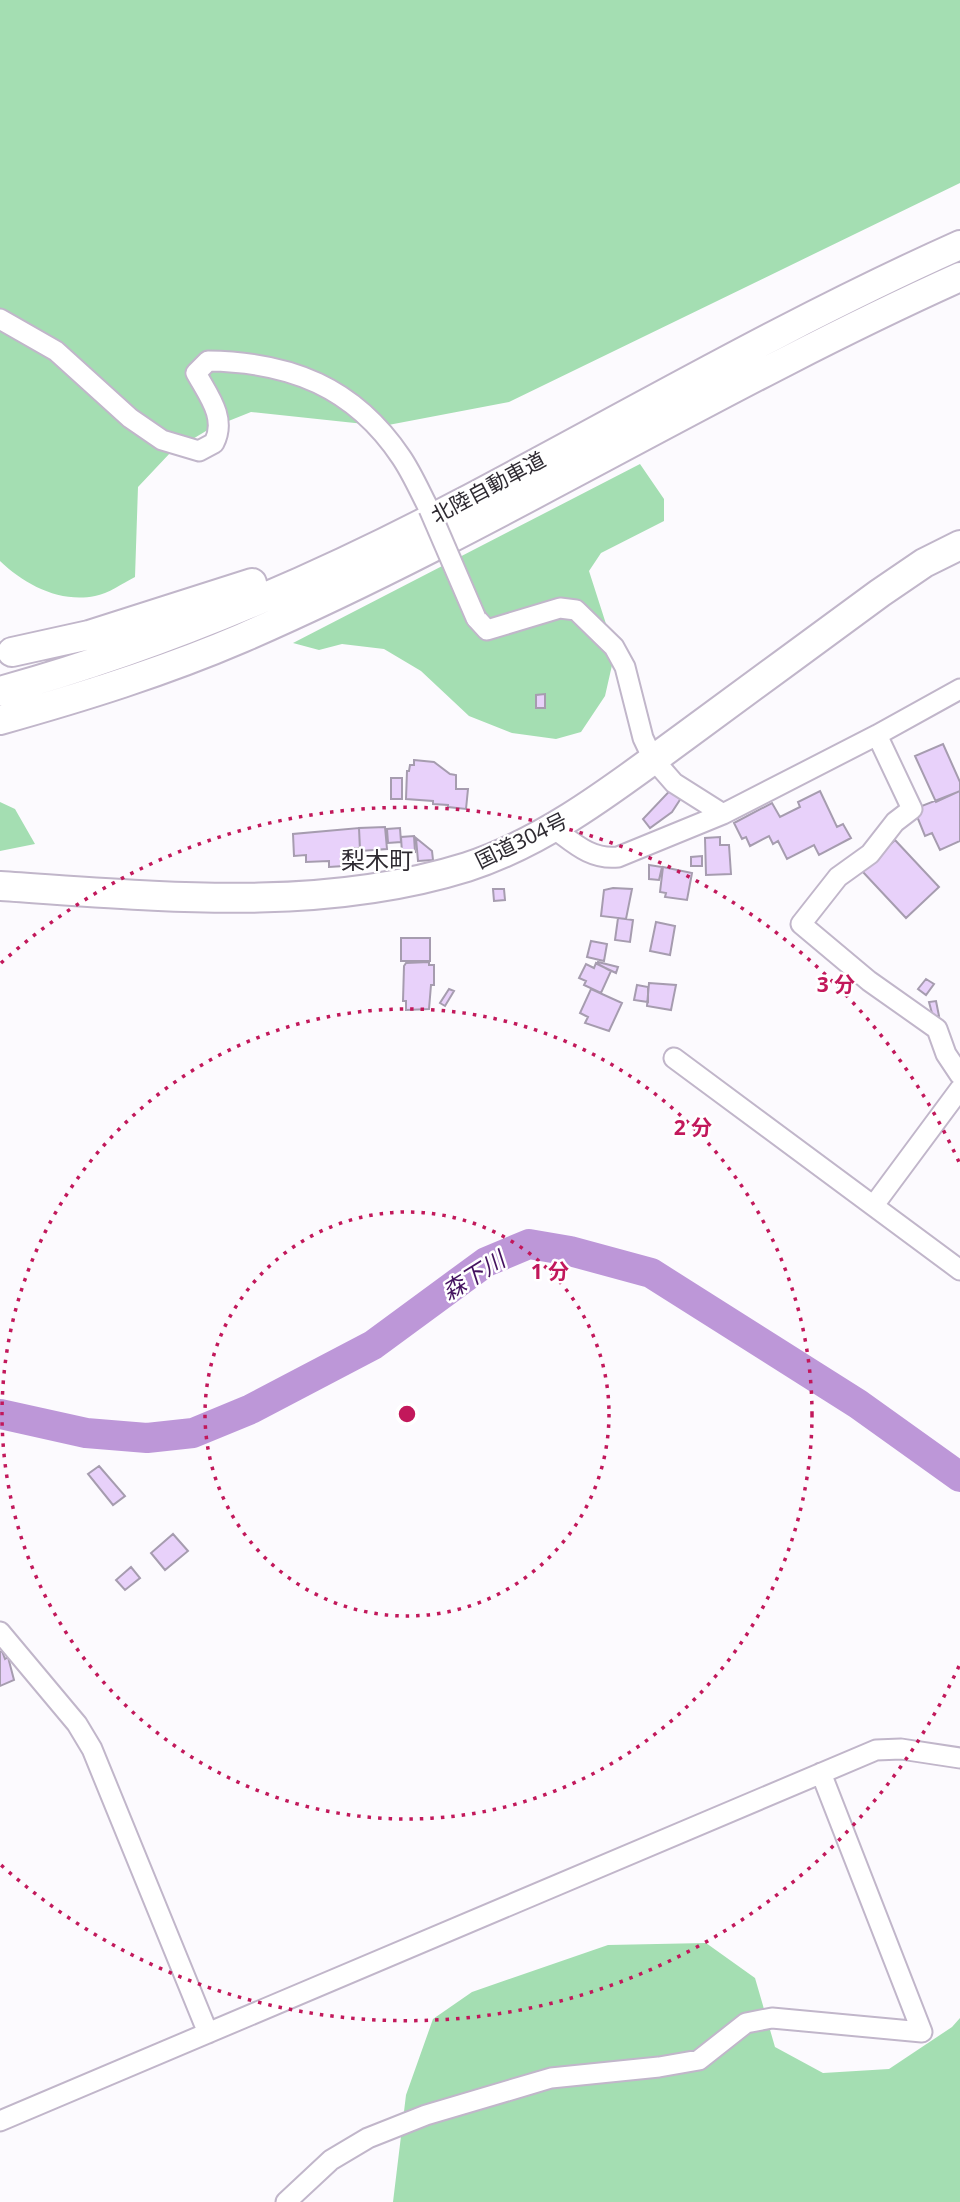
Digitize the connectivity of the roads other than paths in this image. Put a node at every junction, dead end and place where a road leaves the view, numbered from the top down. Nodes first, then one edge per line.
1 (960, 245) edge
2 (960, 277) edge
3 (0, 320) edge
4 (588, 433) junction
5 (960, 545) edge
6 (12, 652) dead end
7 (960, 689) edge
8 (0, 691) edge
9 (0, 720) edge
10 (877, 735) junction
11 (653, 759) junction
12 (723, 814) junction
13 (552, 827) junction
14 (0, 886) edge
15 (674, 1058) dead end
16 (960, 1075) edge
17 (960, 1089) edge
18 (874, 1205) junction
19 (960, 1270) edge
20 (0, 1632) edge
21 (960, 1758) edge
22 (821, 1773) junction
23 (208, 2033) junction
24 (0, 2121) edge
25 (286, 2202) edge

1 - 4 highway, 北陸自動車道
2 - 9 highway, 北陸自動車道
3 - 11 street, bridge
4 - 6 highway
4 - 8 highway, 北陸自動車道
5 - 11 highway, 国道304号
7 - 10 street
10 - 12 street
10 - 16 street
11 - 12 street
11 - 13 highway, 国道304号
12 - 13 street
13 - 14 highway, 国道304号
15 - 18 street
17 - 18 street
18 - 19 street
20 - 23 street
21 - 22 street
22 - 23 street
22 - 25 street
23 - 24 street

